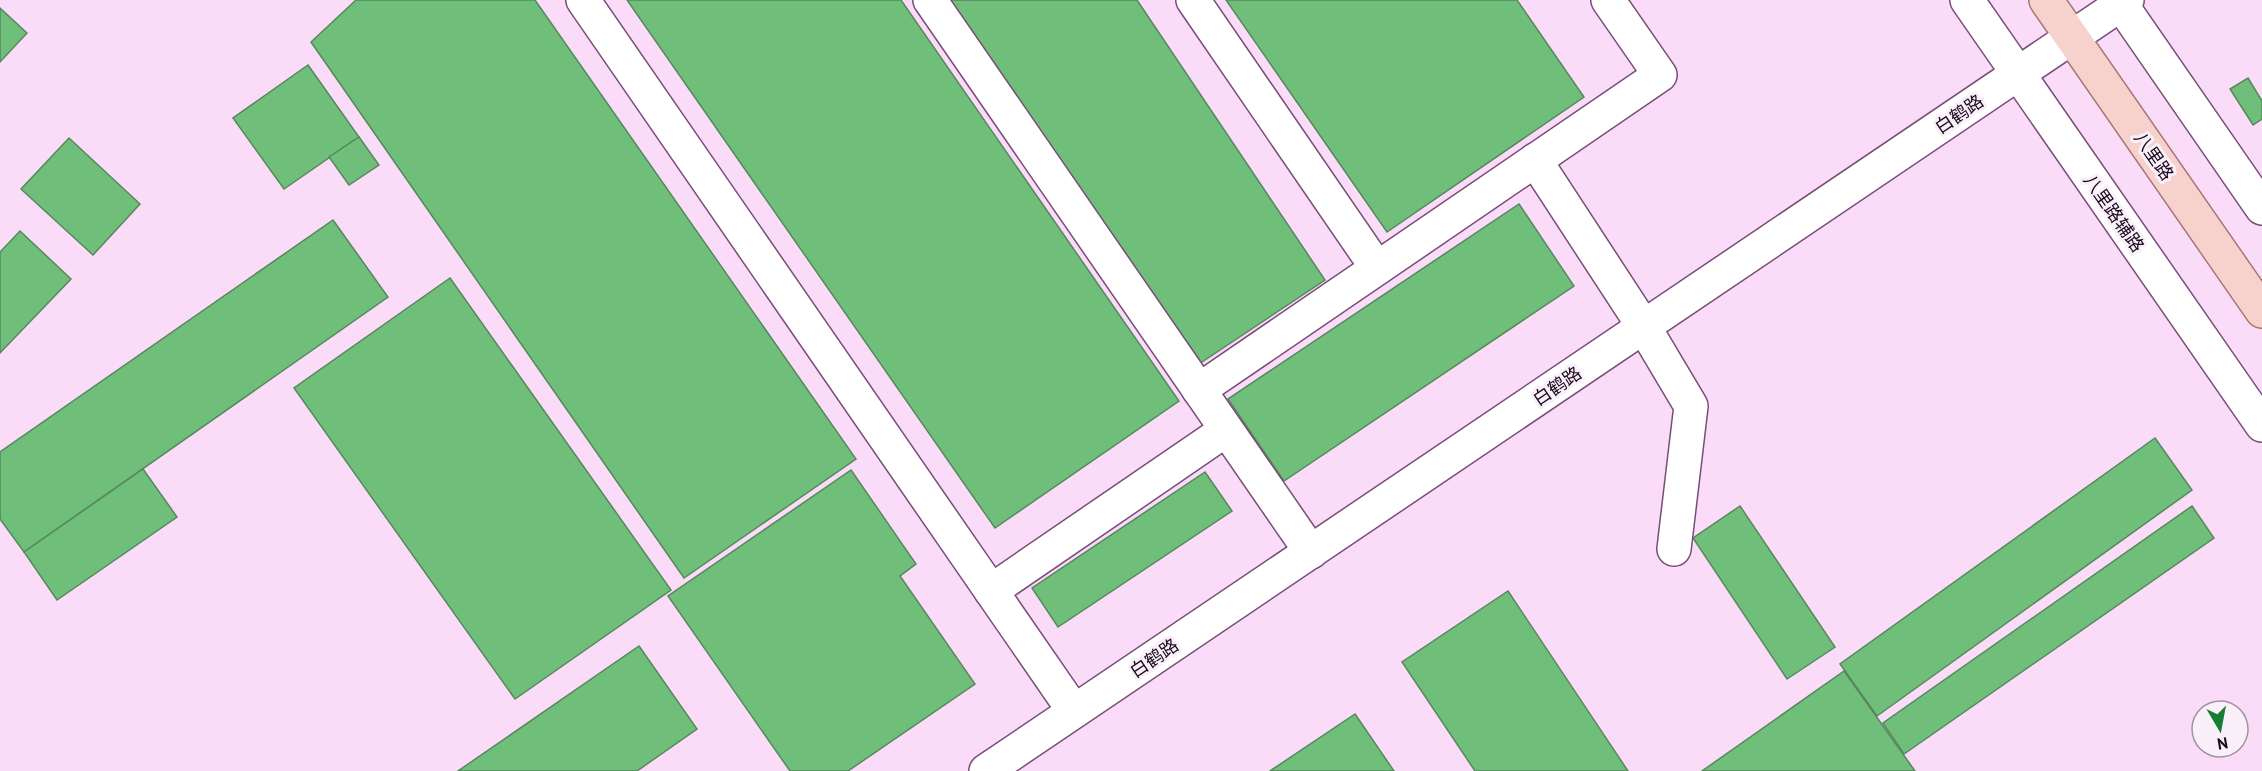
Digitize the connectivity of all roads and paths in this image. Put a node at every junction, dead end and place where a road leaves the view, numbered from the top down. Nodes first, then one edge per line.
1 (584, 0) edge
2 (930, 0) edge
3 (1192, 0) edge
4 (1608, 0) edge
5 (1967, 0) edge
6 (2046, 0) edge
7 (2122, 1) edge
8 (2072, 37) junction
9 (2018, 74) junction
10 (1535, 160) junction
11 (2262, 208) edge
12 (1377, 268) junction
13 (2262, 311) edge
14 (1644, 327) junction
15 (1199, 390) junction
16 (2262, 425) edge
17 (1226, 430) junction
18 (1674, 549) dead end
19 (1311, 552) junction
20 (991, 591) junction
21 (1074, 711) junction
22 (986, 771) edge

1 - 20 street
2 - 15 street
3 - 12 street
4 - 10 street
5 - 9 street, 八里路辅路
6 - 8 main road, 八里路
7 - 8 street, 白鹤路
7 - 11 street
8 - 9 street, 白鹤路
8 - 13 main road, 八里路
9 - 14 street, 白鹤路
9 - 16 street, 八里路辅路
10 - 12 street
10 - 14 street
12 - 15 street
14 - 18 street
14 - 19 street, 白鹤路
15 - 17 street
17 - 19 street
17 - 20 street
19 - 21 street, 白鹤路
20 - 21 street
21 - 22 street, 白鹤路

